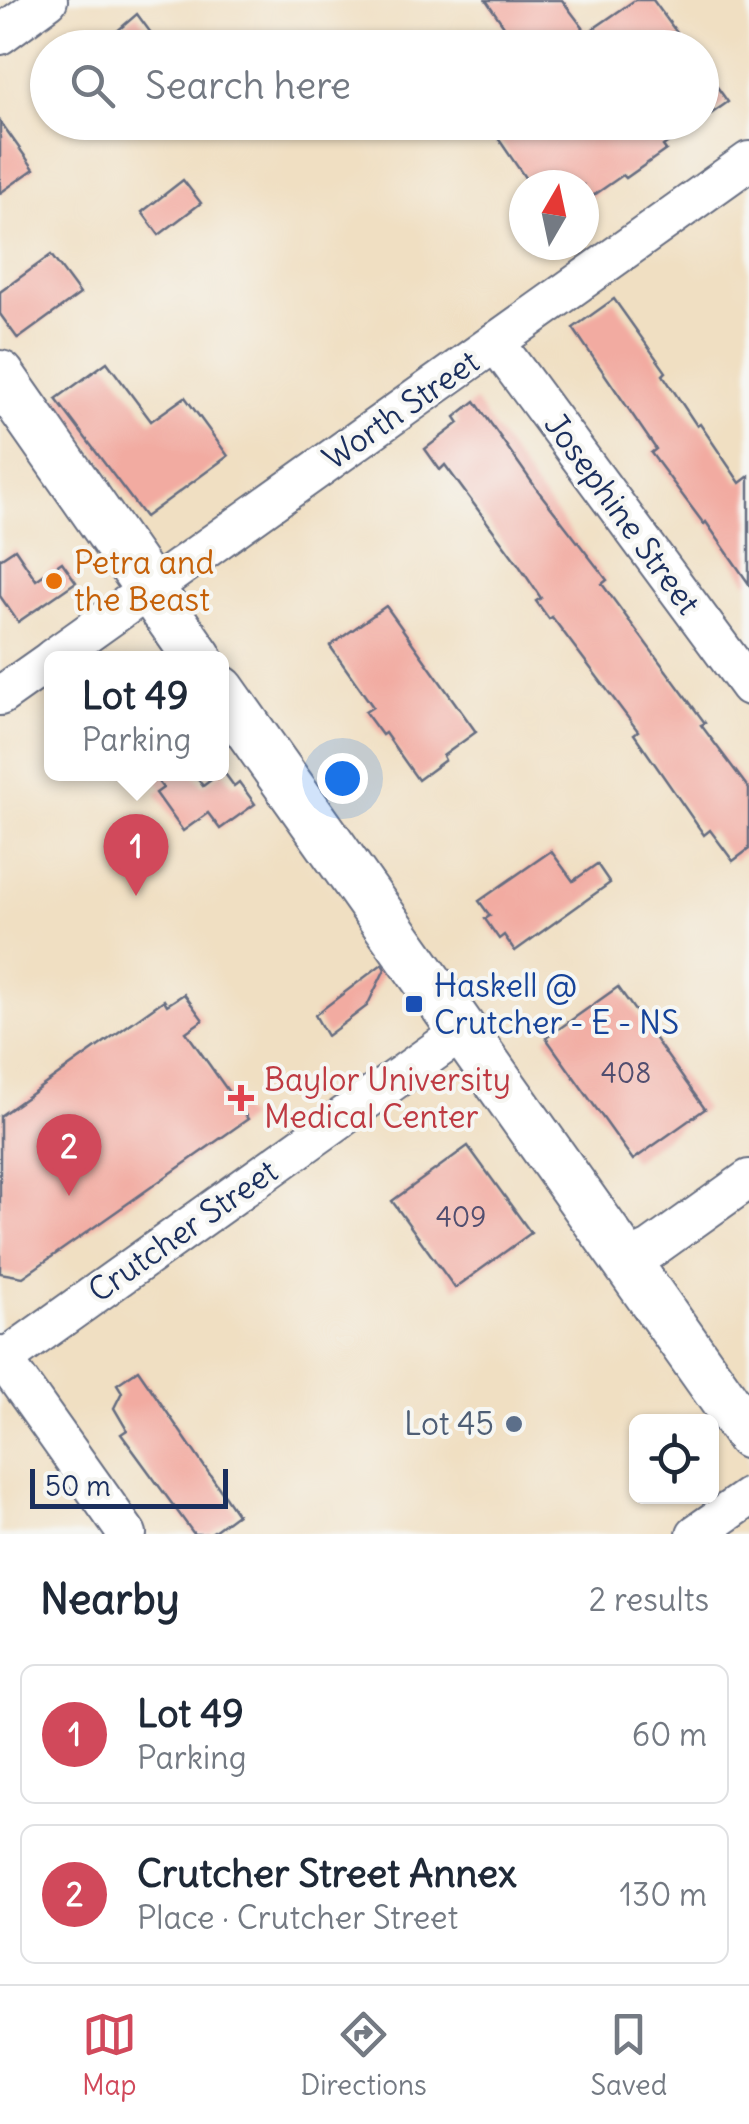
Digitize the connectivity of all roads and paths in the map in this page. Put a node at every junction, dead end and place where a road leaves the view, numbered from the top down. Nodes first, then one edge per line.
1 (48, 0) edge
2 (0, 35) edge
3 (749, 161) edge
4 (496, 342) junction
5 (0, 375) edge
6 (149, 590) junction
7 (63, 651) edge
8 (193, 651) edge
9 (44, 665) edge
10 (749, 686) edge
11 (0, 696) edge
12 (229, 701) edge
13 (463, 1032) junction
14 (749, 1179) edge
15 (627, 1260) junction
16 (1, 1359) edge
17 (749, 1435) edge
18 (749, 1497) edge
19 (127, 1534) edge
20 (696, 1534) edge

1 - 2 street
3 - 4 street, Worth Street
4 - 6 street, Worth Street
4 - 10 street, Josephine Street
5 - 6 main road
6 - 7 street, Worth Street
6 - 8 main road
9 - 11 street, Worth Street
12 - 13 main road
13 - 15 main road
13 - 16 street, Crutcher Street
14 - 15 street
15 - 17 main road
16 - 19 street
18 - 20 street

